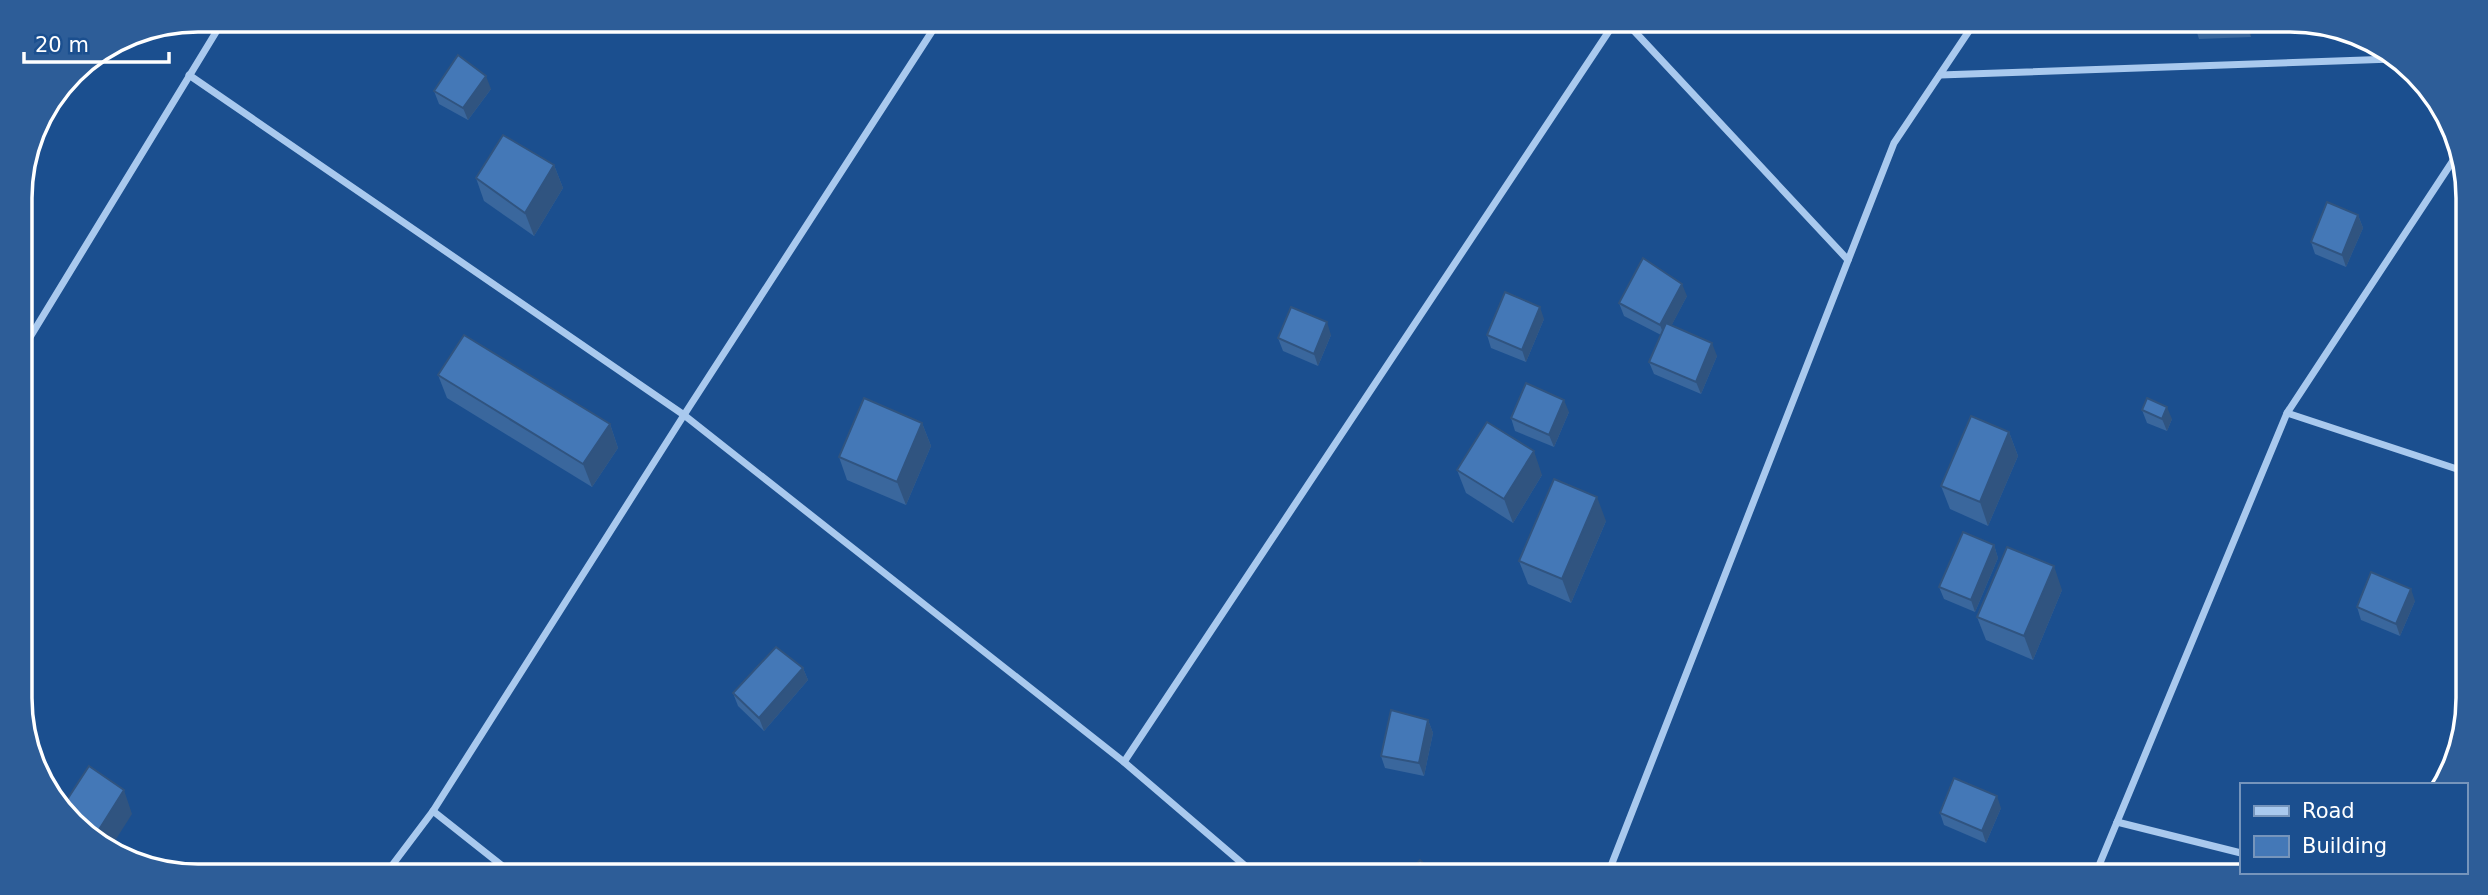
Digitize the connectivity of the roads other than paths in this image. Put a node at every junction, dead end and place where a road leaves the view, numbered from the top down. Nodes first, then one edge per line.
1 (215, 32) edge
2 (932, 32) edge
3 (1608, 32) edge
4 (1635, 32) edge
5 (1968, 32) edge
6 (2382, 59) edge
7 (189, 75) junction
8 (1940, 75) junction
9 (2452, 162) edge
10 (1848, 260) junction
11 (32, 334) edge
12 (2287, 413) junction
13 (684, 415) junction
14 (2456, 469) edge
15 (1124, 762) junction
16 (433, 811) junction
17 (2117, 822) junction
18 (2240, 853) edge
19 (1612, 863) edge
20 (2100, 863) edge
21 (393, 864) edge
22 (500, 864) edge
23 (1242, 864) edge

1 - 7 street
2 - 13 street
3 - 15 street
4 - 10 street
5 - 8 street
6 - 8 street
7 - 11 street
7 - 13 street
8 - 10 street
9 - 12 street
10 - 19 street
12 - 14 street
12 - 17 street
13 - 15 street
13 - 16 street
15 - 23 street
16 - 21 street
16 - 22 street
17 - 18 street
17 - 20 street

